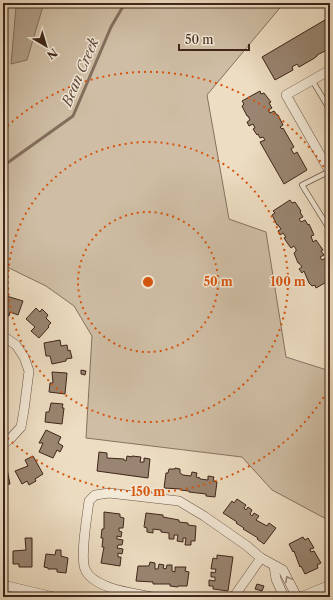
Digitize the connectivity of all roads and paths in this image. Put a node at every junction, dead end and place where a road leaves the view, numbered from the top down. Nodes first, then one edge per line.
1 (330, 70) edge
2 (312, 80) junction
3 (330, 110) edge
4 (330, 171) edge
5 (330, 230) edge
6 (3, 336) edge
7 (3, 444) edge
8 (261, 558) junction
9 (274, 566) junction
10 (3, 585) edge
11 (330, 585) edge
12 (54, 597) edge
13 (152, 597) edge
14 (231, 597) edge
15 (284, 597) edge
16 (297, 597) edge
17 (301, 597) edge

1 - 2 street
2 - 3 lane
2 - 4 street
4 - 5 lane
6 - 7 street
8 - 9 street
8 - 13 street
8 - 14 street
9 - 15 street
16 -> 9 street
10 - 12 street
11 - 17 street

